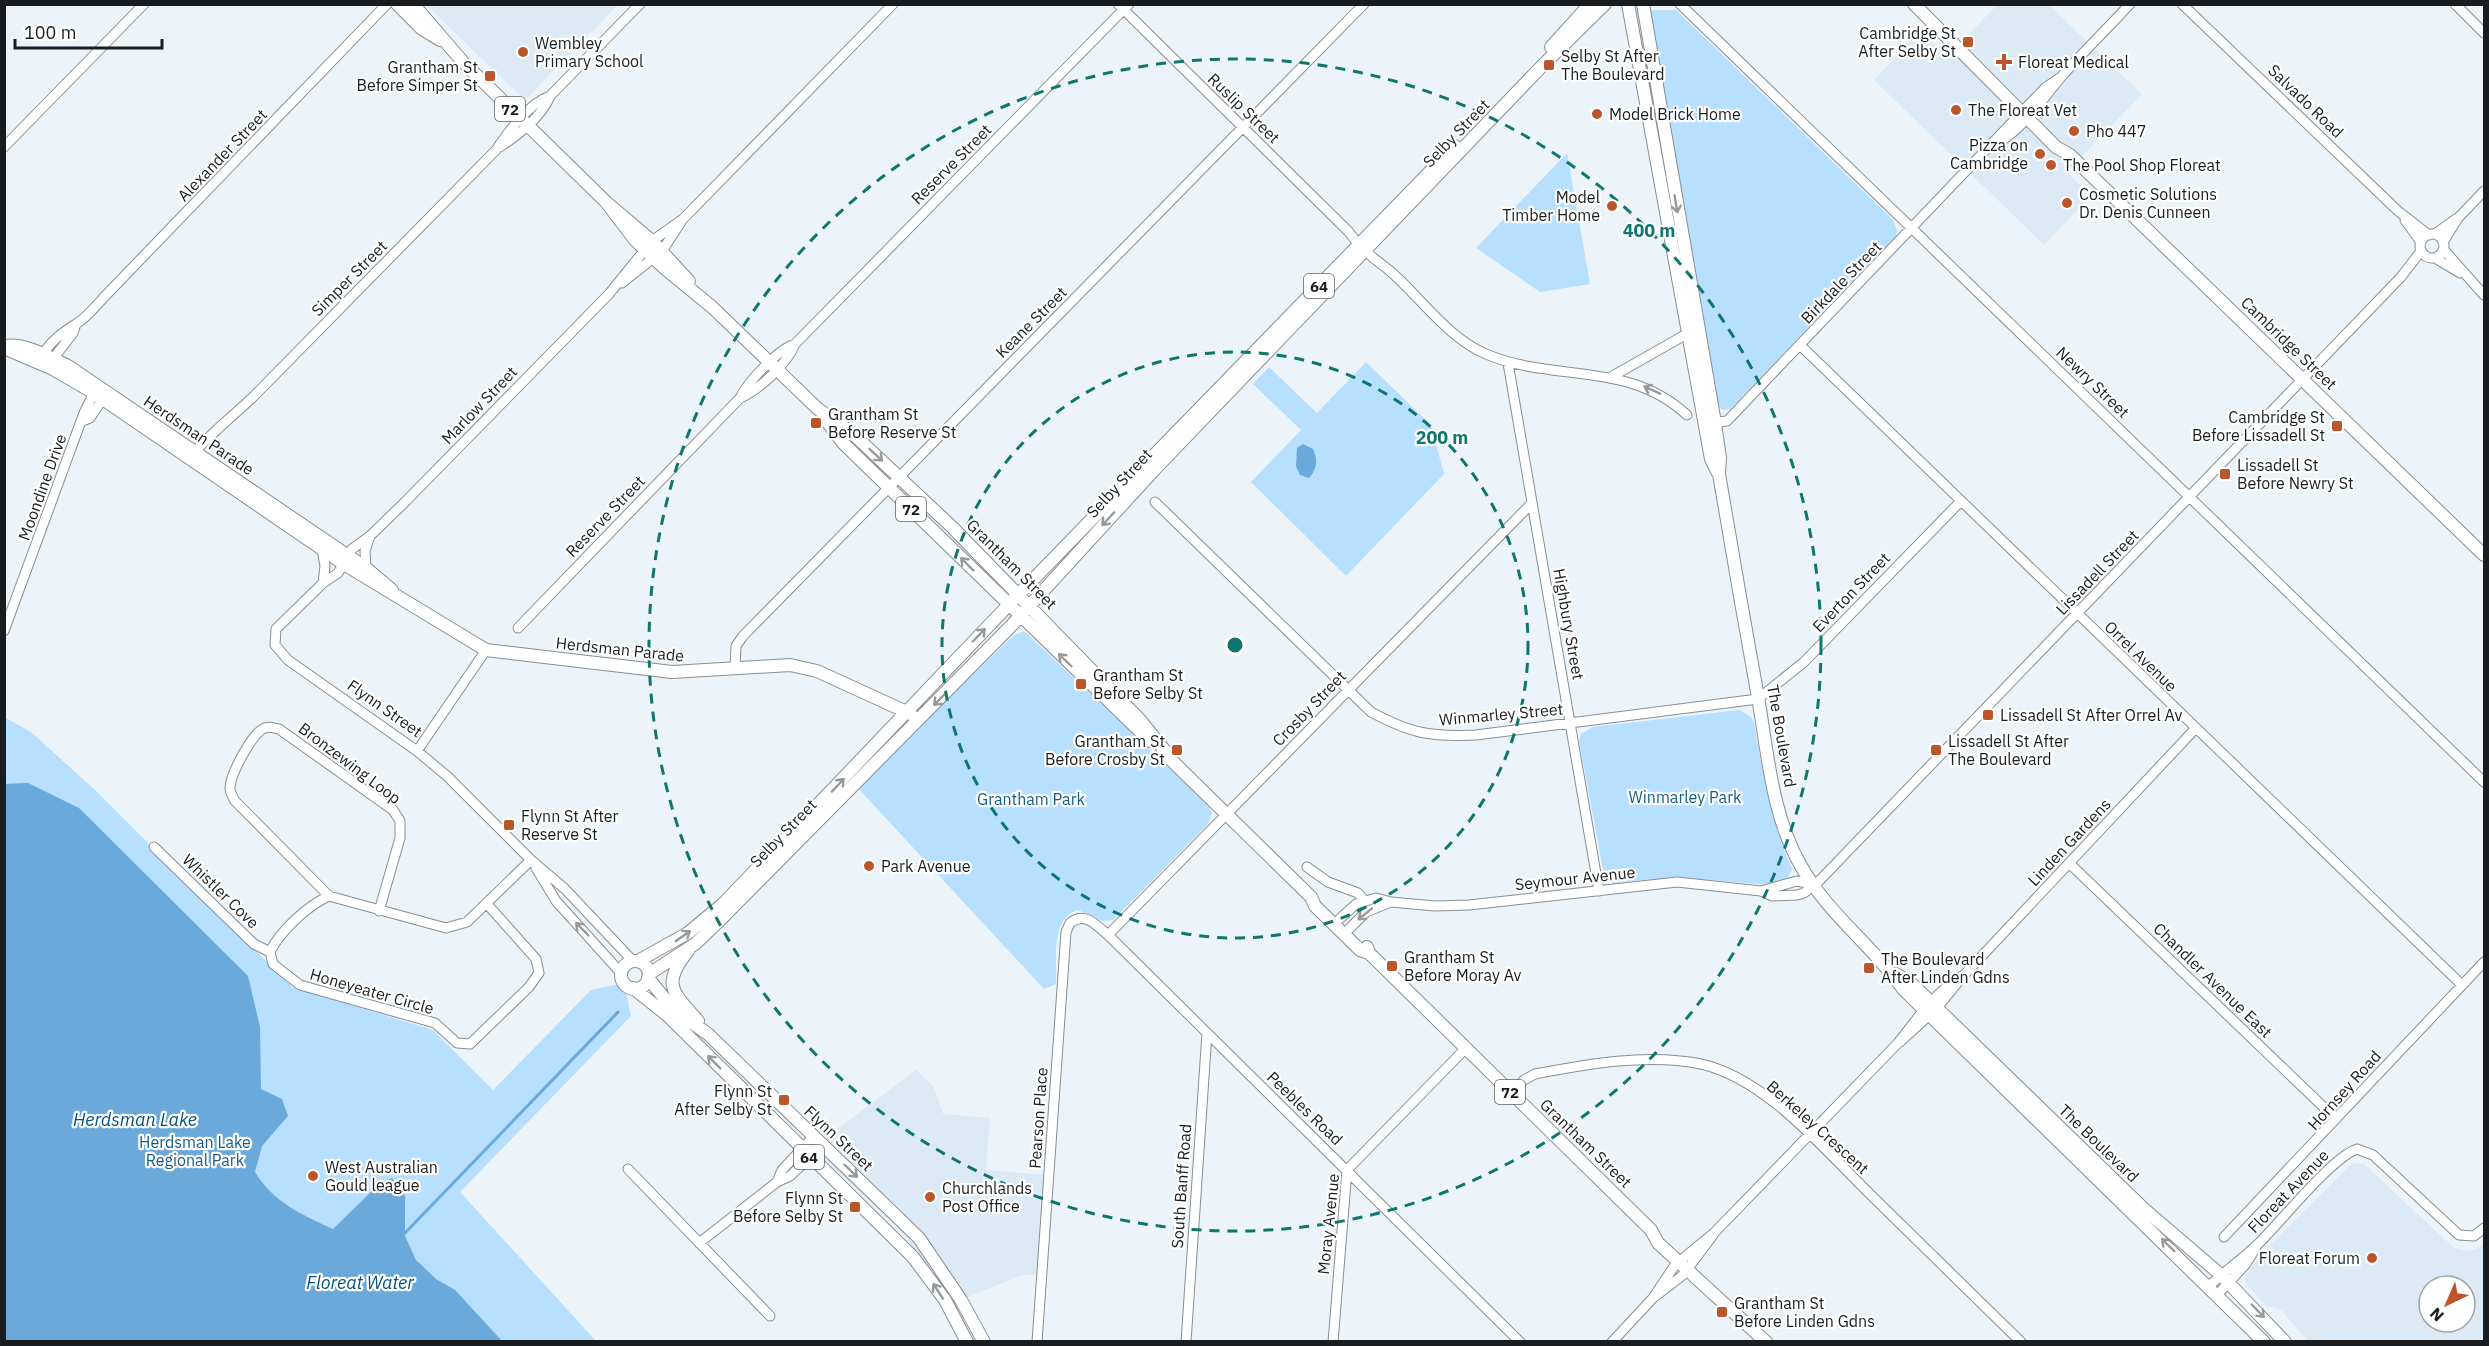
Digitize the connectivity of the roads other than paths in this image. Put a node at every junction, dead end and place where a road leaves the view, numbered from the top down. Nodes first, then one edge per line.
1 (144, 4) edge
2 (387, 4) edge
3 (397, 4) edge
4 (413, 4) edge
5 (640, 4) edge
6 (893, 4) edge
7 (1364, 4) edge
8 (1590, 4) edge
9 (1605, 4) edge
10 (1628, 4) edge
11 (1643, 4) edge
12 (1680, 4) edge
13 (1914, 4) edge
14 (2130, 4) edge
15 (2182, 4) edge
16 (2455, 4) edge
17 (1123, 6) edge
18 (2190, 9) edge
19 (2484, 33) edge
20 (443, 42) junction
21 (2026, 113) junction
22 (524, 122) junction
23 (1243, 128) junction
24 (4, 147) edge
25 (2484, 191) edge
26 (2398, 211) junction
27 (2458, 218) junction
28 (683, 219) junction
29 (1912, 229) junction
30 (2432, 234) junction
31 (648, 245) junction
32 (1364, 246) junction
33 (2444, 246) junction
34 (2426, 252) junction
35 (658, 255) junction
36 (2464, 275) junction
37 (609, 294) junction
38 (2484, 295) edge
39 (1691, 332) junction
40 (1801, 346) junction
41 (4, 347) edge
42 (45, 360) junction
43 (1508, 363) junction
44 (773, 366) junction
45 (1611, 377) junction
46 (2302, 379) junction
47 (100, 393) junction
48 (818, 409) junction
49 (1687, 415) dead end
50 (1710, 423) junction
51 (194, 457) junction
52 (899, 477) junction
53 (889, 488) junction
54 (2190, 496) junction
55 (1961, 501) junction
56 (1155, 502) dead end
57 (1532, 503) junction
58 (370, 536) junction
59 (322, 549) junction
60 (2484, 555) edge
61 (346, 561) junction
62 (366, 568) junction
63 (323, 583) junction
64 (394, 593) junction
65 (1019, 594) junction
66 (1008, 605) junction
67 (1030, 605) junction
68 (2077, 614) junction
69 (1020, 616) junction
70 (518, 628) dead end
71 (4, 631) edge
72 (486, 650) junction
73 (735, 669) junction
74 (1347, 690) junction
75 (1758, 699) junction
76 (907, 710) junction
77 (919, 720) junction
78 (1572, 723) junction
79 (2195, 729) junction
80 (417, 751) junction
81 (1170, 757) junction
82 (2484, 782) edge
83 (1226, 814) junction
84 (154, 847) dead end
85 (531, 860) junction
86 (2069, 863) junction
87 (1307, 867) dead end
88 (1812, 885) junction
89 (1599, 891) junction
90 (329, 896) junction
91 (1364, 900) junction
92 (1391, 902) junction
93 (487, 904) junction
94 (379, 911) junction
95 (1337, 921) junction
96 (1346, 931) junction
97 (1066, 932) joint
98 (1108, 935) junction
99 (695, 944) junction
100 (270, 952) junction
101 (636, 961) junction
102 (2484, 962) edge
103 (621, 973) junction
104 (649, 976) junction
105 (2462, 986) junction
106 (633, 988) junction
107 (1930, 1009) junction
108 (708, 1034) junction
109 (1207, 1034) junction
110 (1466, 1048) junction
111 (1512, 1094) junction
112 (2336, 1119) junction
113 (1810, 1137) junction
114 (818, 1140) junction
115 (806, 1153) junction
116 (628, 1169) dead end
117 (1347, 1170) junction
118 (879, 1198) junction
119 (2484, 1228) edge
120 (890, 1234) junction
121 (2224, 1237) dead end
122 (699, 1243) junction
123 (1685, 1263) junction
124 (2225, 1279) junction
125 (2214, 1290) junction
126 (770, 1316) dead end
127 (967, 1341) edge
128 (984, 1341) edge
129 (1037, 1341) edge
130 (1186, 1341) edge
131 (1333, 1341) edge
132 (1520, 1341) edge
133 (1612, 1341) edge
134 (1766, 1341) edge
135 (2021, 1341) edge
136 (2264, 1341) edge
137 (2285, 1341) edge

1 - 24 street
2 - 42 street, Alexander Street
3 - 20 main road, Grantham Street / 72
4 - 20 main road, Grantham Street / 72
5 - 22 street, Simper Street
6 - 28 street, Marlow Street
7 - 23 street, Keane Street
8 - 32 main road, Selby Street / 64
9 - 32 main road, Selby Street / 64
10 - 39 main road, The Boulevard
11 -> 39 main road, The Boulevard
12 - 29 street, Newry Street
13 - 21 main road, Cambridge Street
14 - 21 street, Birkdale Street
15 - 18 street, Salvado Road
16 - 19 street
17 - 23 street, Ruslip Street
17 - 44 street, Reserve Street
18 - 26 street, Salvado Road
20 - 22 main road, Grantham Street / 72
21 - 29 street, Birkdale Street
21 - 46 main road, Cambridge Street
22 - 31 main road, Grantham Street / 72
22 - 51 street, Simper Street
23 - 32 street, Ruslip Street
23 - 52 street, Keane Street
25 - 27 street
26 - 30 street, Salvado Road
26 - 34 street, Salvado Road
27 - 30 street
27 - 33 street
28 - 31 street, Marlow Street
28 - 35 street, Marlow Street
29 - 40 street, Birkdale Street
29 - 54 street, Newry Street
30 - 33 street, Salvado Road
30 - 34 street
31 - 35 main road, Grantham Street / 72
31 - 37 street, Marlow Street
32 - 43 street, Ruslip Street
32 - 65 main road, Selby Street / 64
32 -> 67 main road, Selby Street / 64
33 - 34 street
33 - 36 street, Salvado Road
34 - 36 street, Salvado Road
34 - 46 street, Lissadell Street
35 - 37 street, Marlow Street
35 - 44 main road, Grantham Street / 72
36 - 38 street, Salvado Road
37 - 58 street, Marlow Street
39 - 45 street
39 - 50 main road, The Boulevard
40 - 50 street, Birkdale Street
40 - 55 street, Orrel Avenue
41 - 42 main road, Herdsman Parade
42 - 47 main road, Herdsman Parade
43 - 45 street, Ruslip Street
43 - 57 street, Highbury Street
44 - 48 main road, Grantham Street / 72
44 - 70 street, Reserve Street
49 -> 45 street, Ruslip Street
46 - 54 street, Lissadell Street
46 - 60 main road, Cambridge Street
47 - 51 main road, Herdsman Parade
47 - 71 street, Moondine Drive
48 -> 52 main road, Grantham Street / 72
48 - 53 main road, Grantham Street / 72
50 - 75 main road, The Boulevard
51 - 59 main road, Herdsman Parade
51 - 61 main road, Herdsman Parade
52 - 53 street, Keane Street
52 - 65 main road, Grantham Street / 72
66 -> 53 main road, Grantham Street / 72
53 - 73 street, Keane Street
54 - 68 street, Lissadell Street
54 - 82 street, Newry Street
55 - 68 street, Orrel Avenue
55 - 75 street, Everton Street
56 - 74 street, Winmarley Street
57 - 74 street, Crosby Street
57 - 78 street, Highbury Street
58 - 61 street, Marlow Street
58 - 62 street
59 - 61 main road, Herdsman Parade
59 - 63 street
61 - 62 main road, Herdsman Parade
61 - 63 street, Flynn Street
61 - 64 main road, Herdsman Parade
62 - 64 main road, Herdsman Parade
63 - 80 street, Flynn Street
64 - 72 main road, Herdsman Parade
65 - 66 main road, Selby Street / 64
65 - 67 main road, Grantham Street / 72
66 - 69 main road, Grantham Street / 72
76 -> 66 main road, Selby Street / 64
67 - 69 main road, Selby Street / 64
67 - 81 main road, Grantham Street / 72
68 - 79 street, Orrel Avenue
68 - 88 street, Lissadell Street
69 -> 77 main road, Selby Street / 64
81 -> 69 main road, Grantham Street / 72
72 - 73 main road, Herdsman Parade
72 - 80 street
73 - 76 main road, Herdsman Parade
74 - 78 street, Winmarley Street
74 - 83 street, Crosby Street
75 - 78 street, Winmarley Street
75 - 88 main road, The Boulevard
76 - 77 main road, Herdsman Parade
101 -> 76 main road, Selby Street / 64
77 - 99 main road, Selby Street / 64
78 - 89 street, Highbury Street
79 - 86 street, Linden Gardens
79 - 105 street, Orrel Avenue
80 - 85 street, Flynn Street
81 - 83 main road, Grantham Street / 72
83 - 95 main road, Grantham Street / 72
83 - 98 street, Crosby Street
84 - 100 street, Whistler Cove
85 - 93 street
85 - 101 street, Flynn Street
103 -> 85 street, Flynn Street
86 - 107 street, Linden Gardens
86 - 112 street, Chandler Avenue East
87 - 91 street, Seymour Avenue
88 - 89 street, Seymour Avenue
88 - 107 main road, The Boulevard
89 - 92 street, Seymour Avenue
90 - 94 street
90 - 94 street, Bronzewing Loop
90 - 100 street
91 - 92 street, Seymour Avenue
91 - 95 street
92 -> 96 street, Seymour Avenue
93 - 94 street
93 - 100 street, Honeyeater Circle
95 - 96 main road, Grantham Street / 72
96 - 110 main road, Grantham Street / 72
97 - 98 street, Peebles Road
97 - 129 street, Pearson Place
98 - 109 street, Peebles Road
99 - 104 main road, Selby Street / 64
99 - 108 main road, 64
101 - 103 main road, 64
101 - 104 main road, 64
102 - 105 street, Hornsey Road
103 - 106 main road, 64
104 - 106 main road, 64
104 - 108 main road, Flynn Street / 64
105 - 112 street, Hornsey Road
115 -> 106 main road, Flynn Street / 64
107 - 113 street, Linden Gardens
107 - 124 main road, The Boulevard
125 -> 107 main road, The Boulevard
108 - 114 main road, Flynn Street / 64
109 - 117 street, Peebles Road
109 - 130 street, South Banff Road
110 - 111 main road, Grantham Street / 72
110 - 117 street, Moray Avenue
111 - 113 street, Berkeley Crescent
111 - 123 main road, Grantham Street / 72
112 - 121 street, Hornsey Road
113 - 123 street, Linden Gardens
113 - 135 street, Berkeley Crescent
114 - 115 street
114 -> 118 main road, Flynn Street / 64
115 - 120 main road, Flynn Street / 64
115 - 122 street
116 - 122 street
117 - 131 street, Moray Avenue
117 - 132 street, Peebles Road
118 - 120 main road
118 - 128 main road, Flynn Street / 64
119 - 124 street, Floreat Avenue
127 -> 120 main road, Flynn Street / 64
122 - 126 street
123 - 133 street, Linden Gardens
123 - 134 main road, Grantham Street / 72
124 - 125 street, Floreat Avenue
124 -> 137 main road, The Boulevard
125 - 136 main road, The Boulevard

